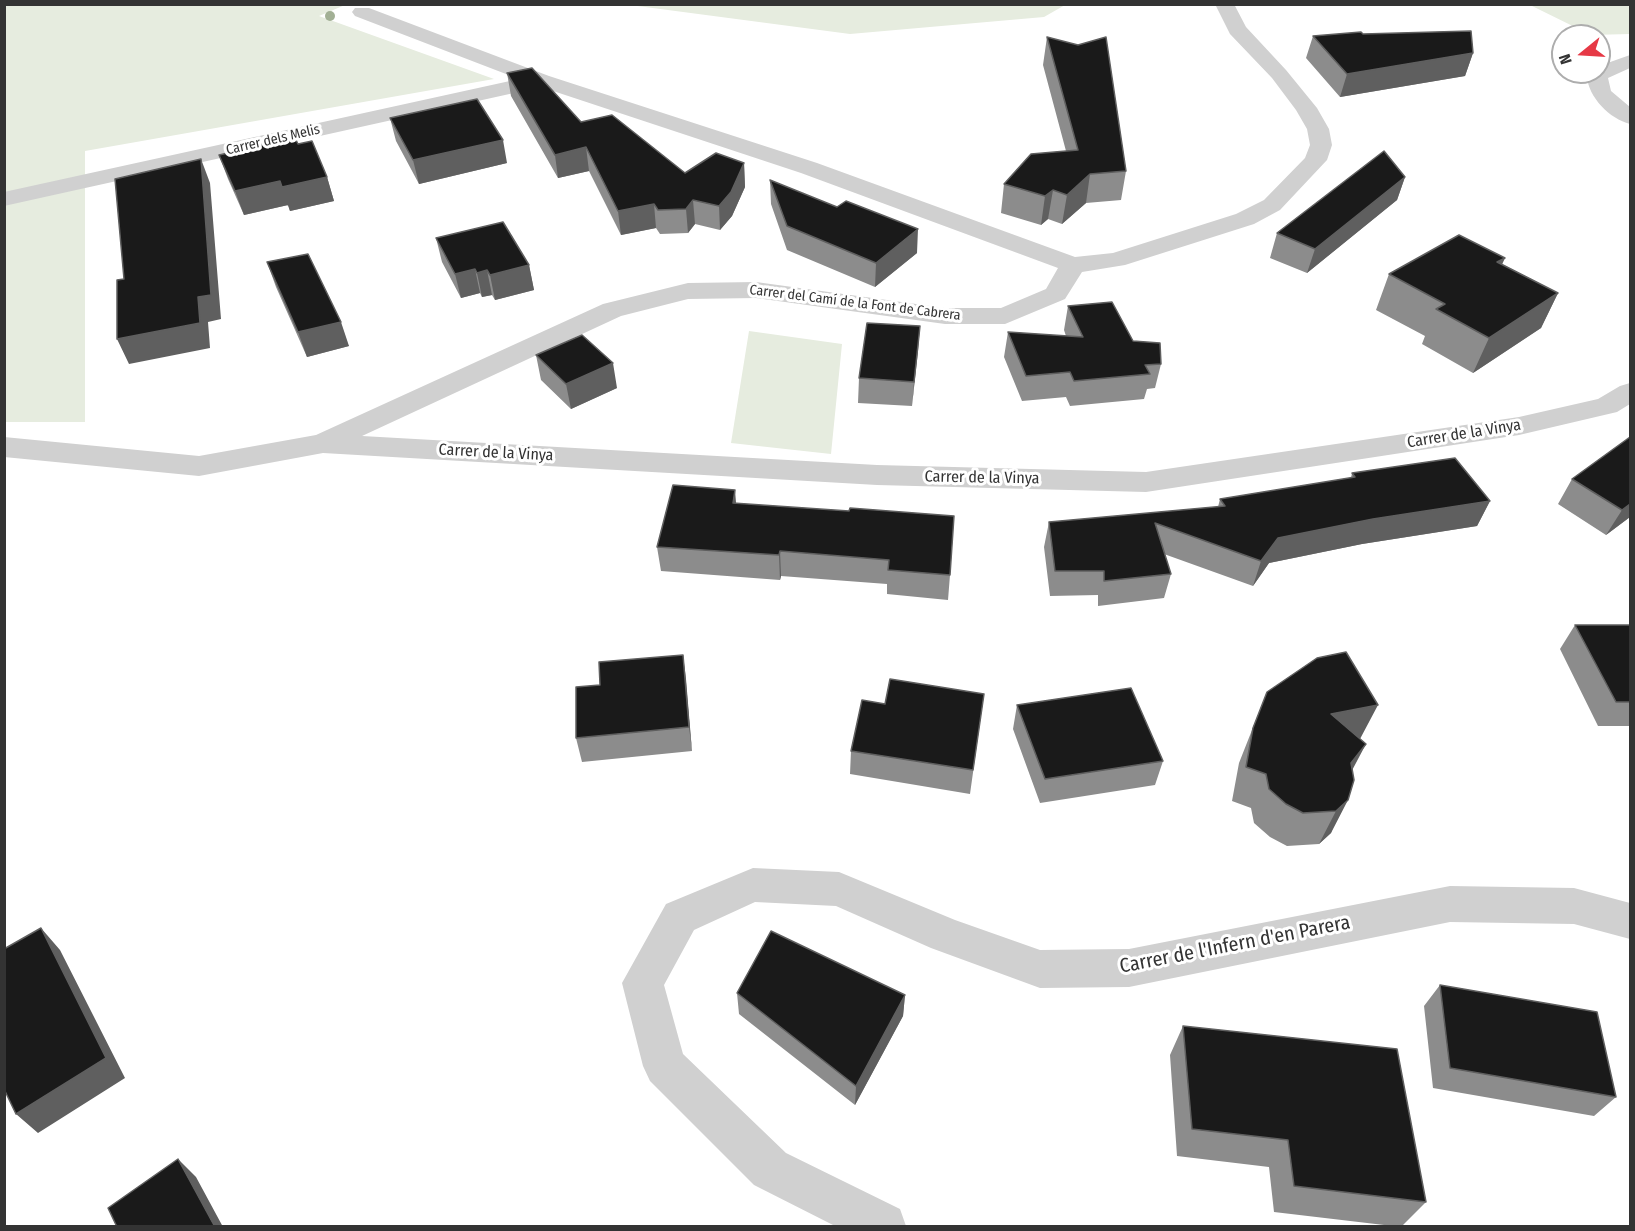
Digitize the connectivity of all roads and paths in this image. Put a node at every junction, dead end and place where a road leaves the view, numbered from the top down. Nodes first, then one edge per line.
1 (726, 4) edge
2 (754, 4) edge
3 (1224, 4) edge
4 (362, 12) dead end
5 (1630, 61) edge
6 (542, 80) junction
7 (1630, 117) edge
8 (4, 199) edge
9 (1073, 265) junction
10 (1630, 392) edge
11 (323, 443) junction
12 (4, 447) edge
13 (1630, 921) edge
14 (883, 1227) edge

1 - 2 path
3 - 9 street
4 - 6 street
5 - 7 street
6 - 8 street, Carrer dels Melis
6 - 9 street
9 - 11 street, Carrer del Camí de la Font de Cabrera
10 - 11 street, Carrer de la Vinya
11 - 12 street, Carrer del Camí de la Font de Cabrera
13 - 14 street, Carrer de l'Infern d'en Parera

